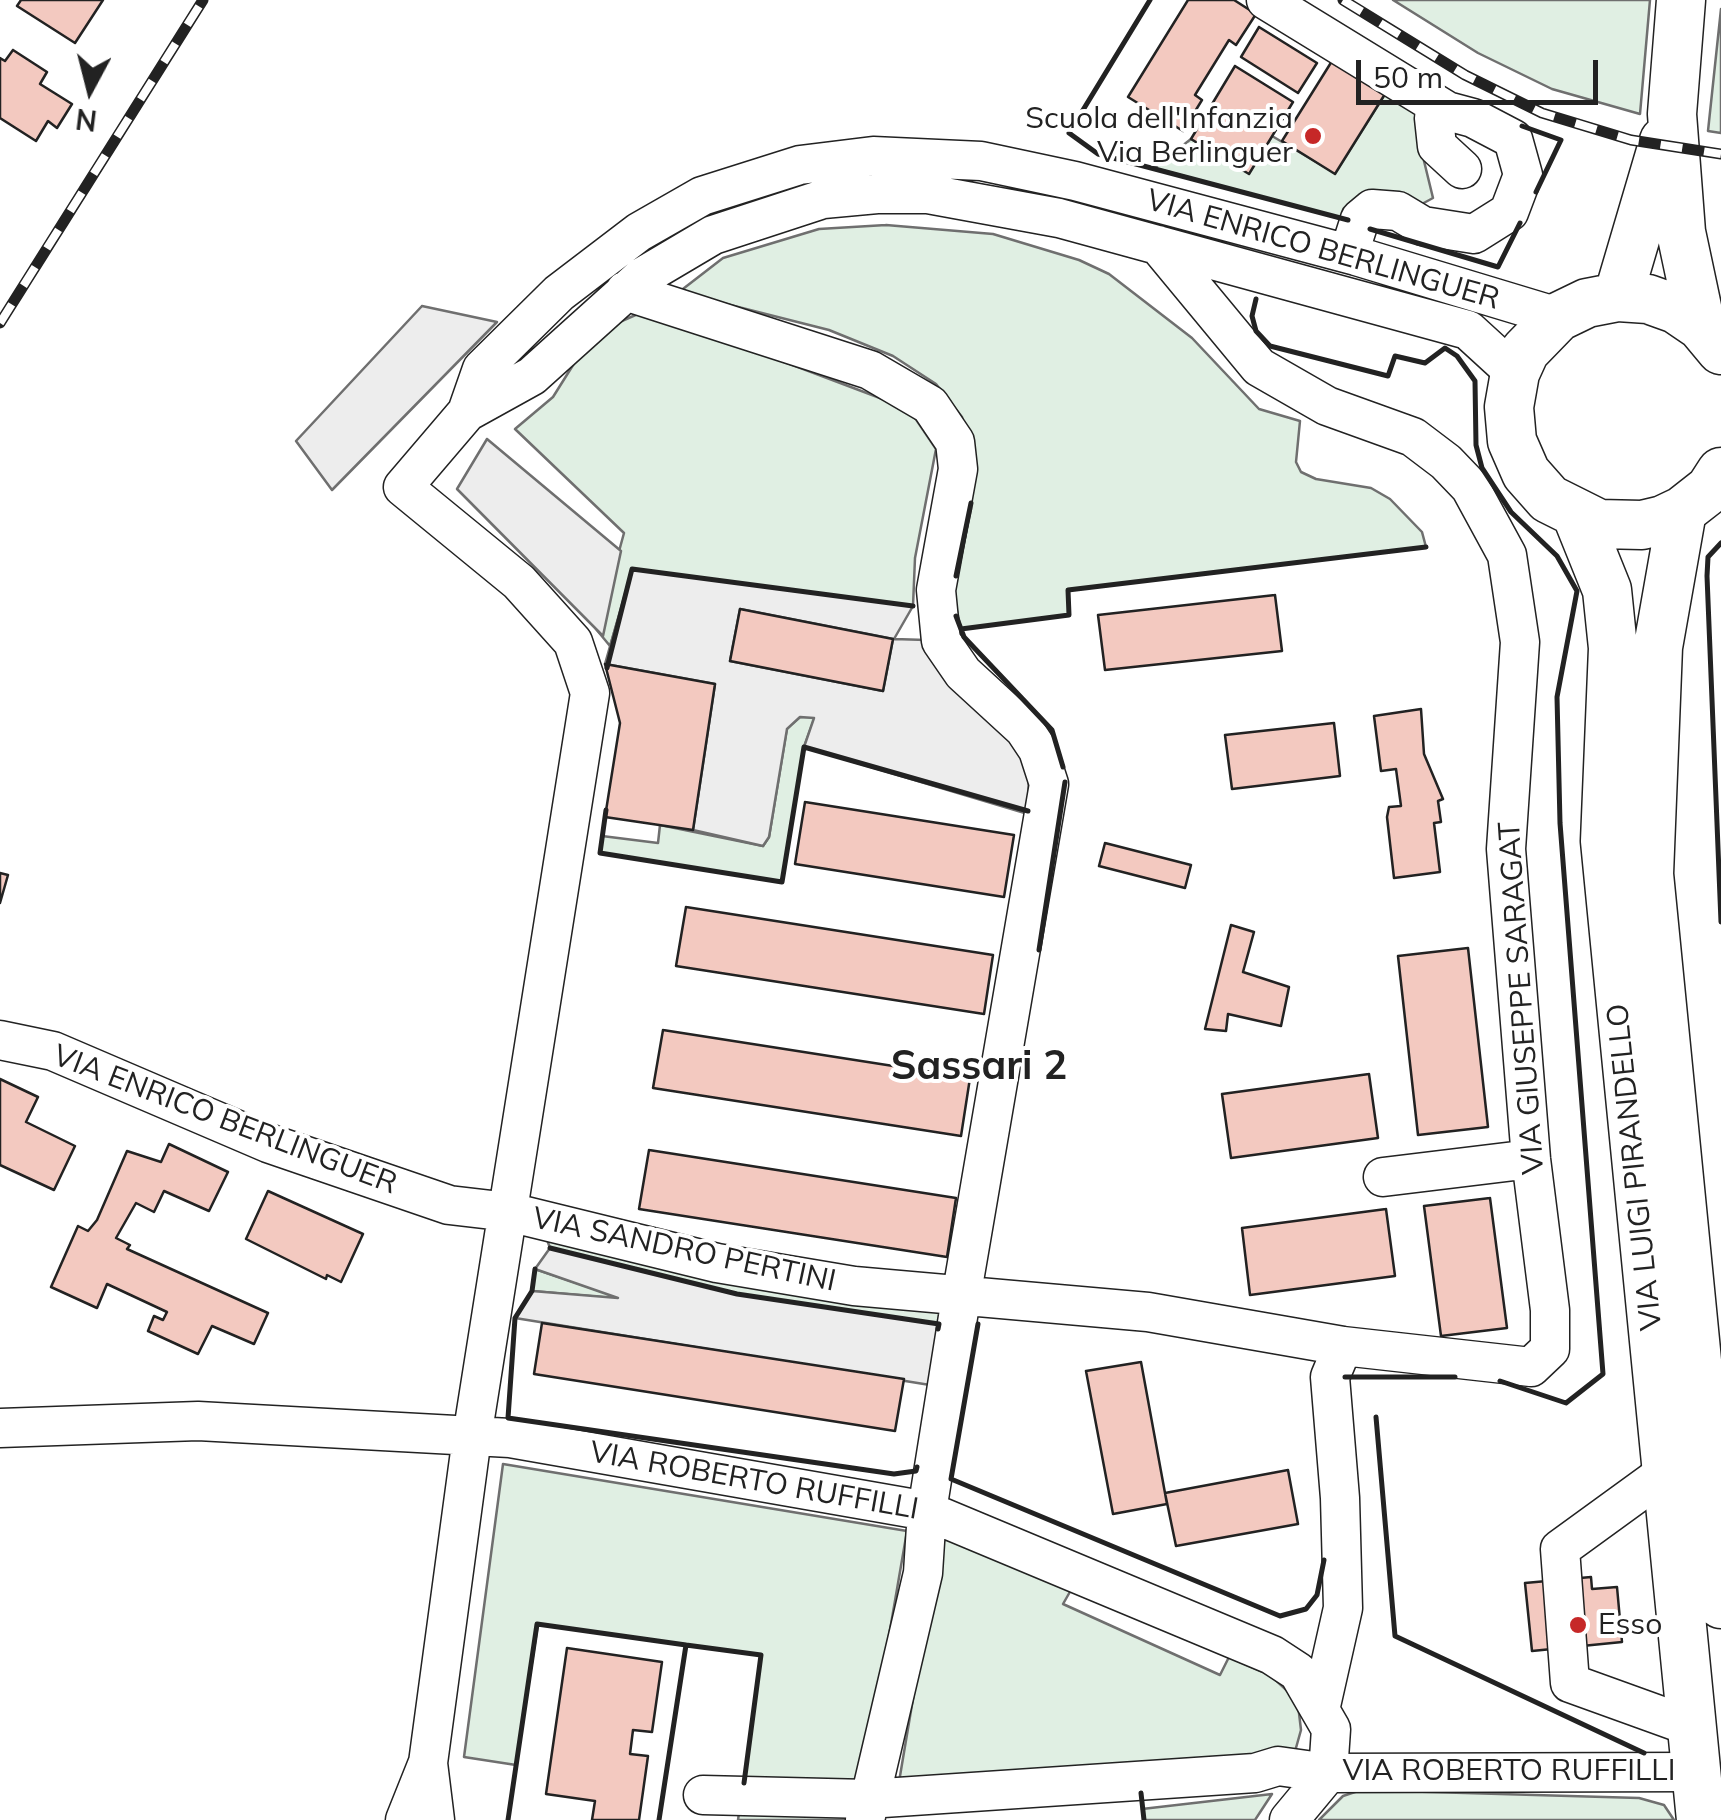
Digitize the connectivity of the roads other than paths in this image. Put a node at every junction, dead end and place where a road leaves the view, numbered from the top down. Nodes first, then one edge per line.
1 (1266, 0) edge
2 (1682, 0) edge
3 (1447, 111) junction
4 (1672, 114) junction
5 (1462, 169) dead end
6 (1158, 245) junction
7 (1356, 256) junction
8 (625, 291) junction
9 (1618, 297) junction
10 (1558, 317) junction
11 (1711, 338) edge
12 (1515, 373) junction
13 (466, 412) junction
14 (1721, 472) edge
15 (402, 487) joint
16 (1682, 511) junction
17 (1578, 518) junction
18 (0, 1040) edge
19 (1531, 1159) junction
20 (1382, 1177) dead end
21 (508, 1212) junction
22 (960, 1298) junction
23 (1343, 1346) junction
24 (0, 1428) edge
25 (472, 1437) junction
26 (1713, 1444) edge
27 (1666, 1472) junction
28 (927, 1511) junction
29 (1721, 1604) edge
30 (1342, 1608) junction
31 (1272, 1655) junction
32 (1320, 1710) junction
33 (1694, 1749) junction
34 (428, 1763) junction
35 (1328, 1774) junction
36 (704, 1796) dead end
37 (867, 1810) edge
38 (404, 1820) edge
39 (435, 1820) edge
40 (1289, 1820) edge
41 (1701, 1820) edge

1 - 3 street
2 - 4 main road
3 - 5 street
3 - 7 street
4 - 9 main road
4 - 11 main road
6 - 8 street, VIA ENRICO BERLINGUER
6 - 12 street, VIA ENRICO BERLINGUER
6 - 19 street, VIA GIUSEPPE SARAGAT
7 - 10 street, VIA ENRICO BERLINGUER
7 - 13 street, VIA ENRICO BERLINGUER
8 - 13 street, VIA ENRICO BERLINGUER
8 - 22 street
9 - 10 main road
9 - 11 main road
10 - 12 main road
12 - 17 main road
13 - 15 street, VIA ENRICO BERLINGUER
14 - 16 main road
15 - 21 street, VIA SANDRO PERTINI
16 - 17 main road
16 - 26 main road, VIA LUIGI PIRANDELLO
17 - 27 main road, VIA LUIGI PIRANDELLO
18 - 21 street, VIA ENRICO BERLINGUER
19 - 20 street
19 - 23 street, VIA GIUSEPPE SARAGAT
21 - 22 street, VIA SANDRO PERTINI
21 - 25 street, VIA SANDRO PERTINI
22 - 23 street, VIA SANDRO PERTINI
22 - 28 street
23 - 30 street
24 - 25 street, VIA ROBERTO RUFFILLI
25 - 28 street, VIA ROBERTO RUFFILLI
25 - 34 street, VIA SANDRO PERTINI
26 - 29 main road, VIA LUIGI PIRANDELLO
27 - 33 main road, VIA LUIGI PIRANDELLO
27 - 33 street
28 - 31 street, VIA ROBERTO RUFFILLI
28 - 37 street
30 - 31 street
30 - 32 street
31 - 32 street, VIA ROBERTO RUFFILLI
32 - 35 street, VIA ROBERTO RUFFILLI
33 - 35 street, VIA ROBERTO RUFFILLI
33 - 41 main road, VIA LUIGI PIRANDELLO
34 - 38 street, VIA SANDRO PERTINI
34 - 39 street, VIA SANDRO PERTINI
35 - 37 street
35 - 40 street
36 - 37 street

